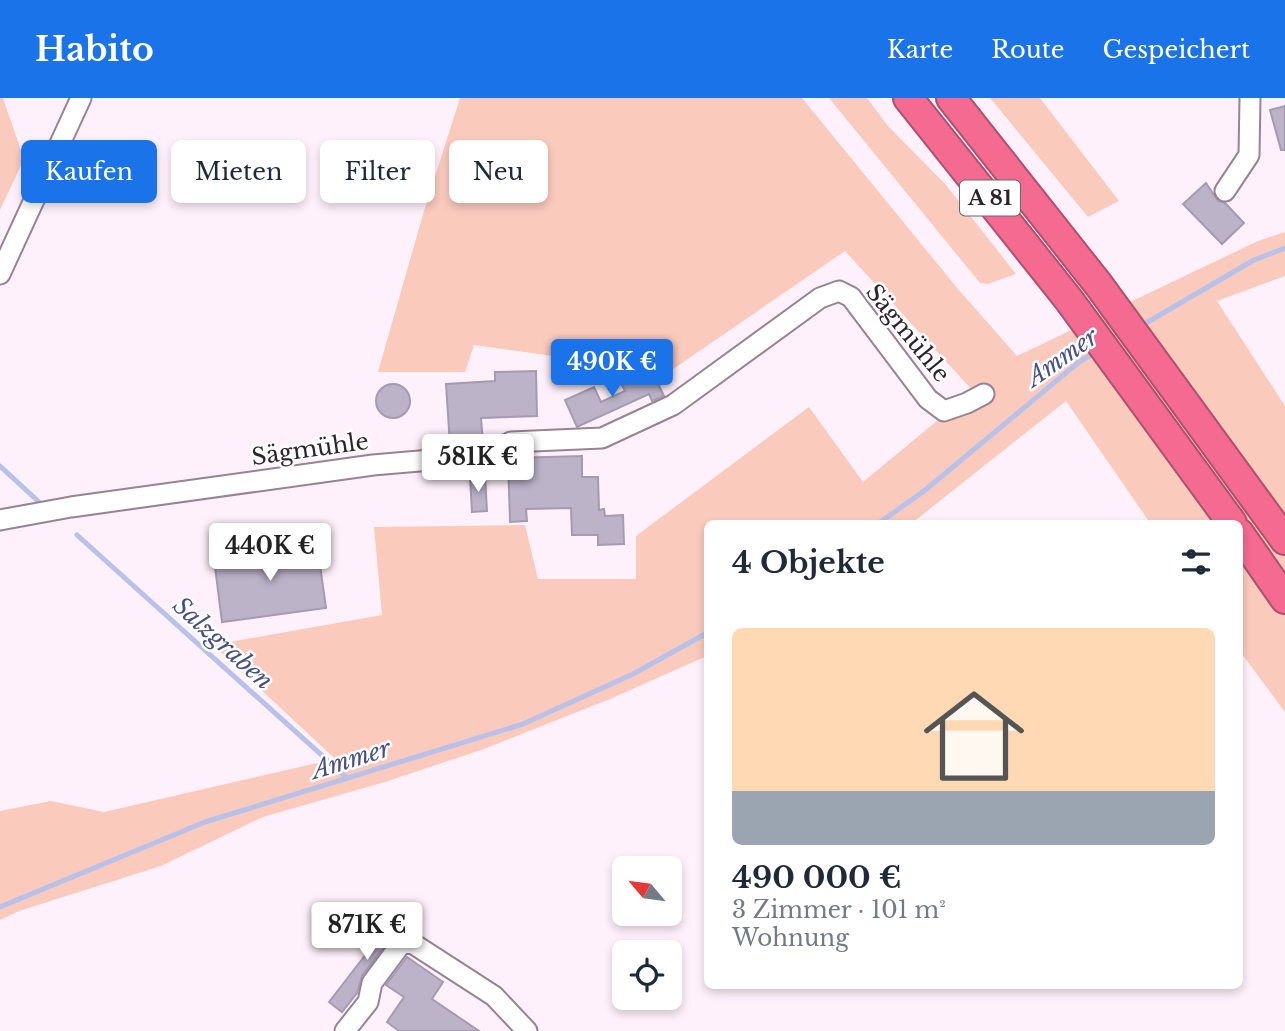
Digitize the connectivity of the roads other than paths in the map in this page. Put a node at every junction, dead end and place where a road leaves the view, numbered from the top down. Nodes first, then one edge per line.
1 (81, 98) edge
2 (908, 98) edge
3 (951, 98) edge
4 (1250, 98) edge
5 (1225, 191) dead end
6 (0, 274) edge
7 (984, 394) dead end
8 (0, 520) edge
9 (1230, 520) edge
10 (1243, 539) edge
11 (1285, 540) edge
12 (1285, 598) edge
13 (345, 1031) edge
14 (527, 1031) edge

1 - 6 street
2 - 9 highway, A 81
3 - 11 highway, A 81
4 - 5 street
7 - 8 street, Sägmühle
10 - 12 highway
13 - 14 street

